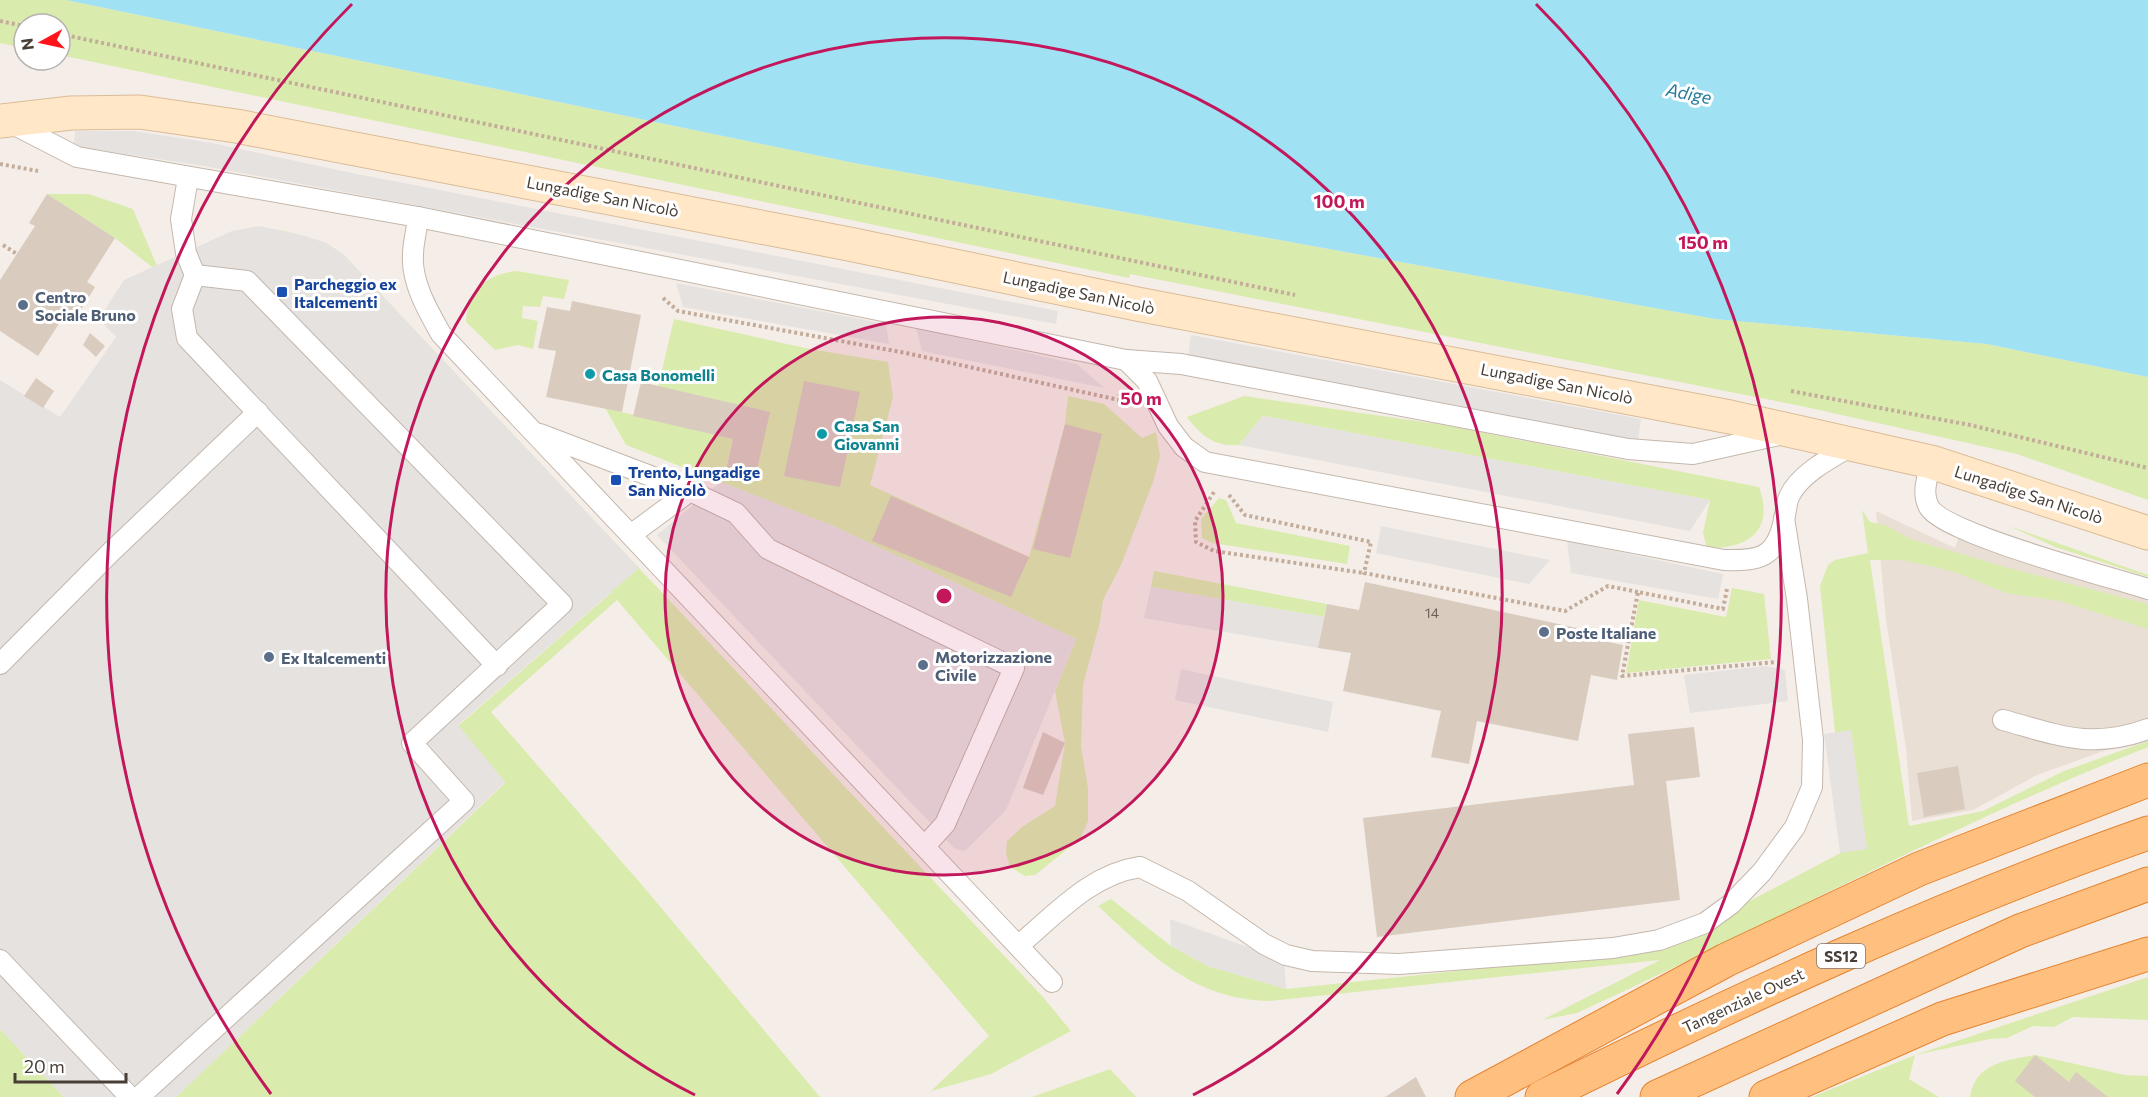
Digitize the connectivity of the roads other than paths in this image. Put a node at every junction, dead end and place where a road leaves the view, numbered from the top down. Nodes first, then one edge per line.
1 (4, 121) edge
2 (188, 178) junction
3 (418, 218) junction
4 (195, 275) junction
5 (1126, 360) junction
6 (258, 412) junction
7 (1794, 431) junction
8 (535, 432) junction
9 (1853, 445) junction
10 (1931, 462) junction
11 (690, 491) junction
12 (1785, 518) junction
13 (2148, 533) edge
14 (632, 534) junction
15 (2148, 589) edge
16 (0, 664) edge
17 (497, 666) junction
18 (2003, 720) dead end
19 (2148, 729) edge
20 (2148, 780) edge
21 (2148, 833) edge
22 (925, 846) junction
23 (2148, 884) edge
24 (1019, 945) junction
25 (2148, 954) edge
26 (0, 960) edge
27 (1052, 982) dead end
28 (130, 1097) edge
29 (139, 1097) edge
30 (1472, 1097) edge
31 (1542, 1097) edge
32 (1657, 1097) edge
33 (1766, 1097) edge

1 - 2 lane
1 - 7 main road, Lungadige San Nicolò
2 - 3 lane
2 - 4 lane
3 - 5 lane
3 - 8 lane
4 - 6 lane
4 - 17 lane
5 - 7 lane
5 - 12 lane
6 - 16 lane
6 - 17 lane
7 - 9 main road, Lungadige San Nicolò
8 - 11 lane
8 - 14 lane
9 - 10 main road, Lungadige San Nicolò
9 - 12 lane
10 - 13 main road, Lungadige San Nicolò
10 - 15 lane
11 - 14 lane
11 - 22 lane
12 - 24 lane
14 - 22 lane
17 - 29 lane
18 - 19 lane
20 - 30 highway
21 - 31 highway, Tangenziale Ovest / SS12
22 - 24 lane
23 - 32 highway
24 - 27 lane
25 - 33 highway
26 - 28 lane

